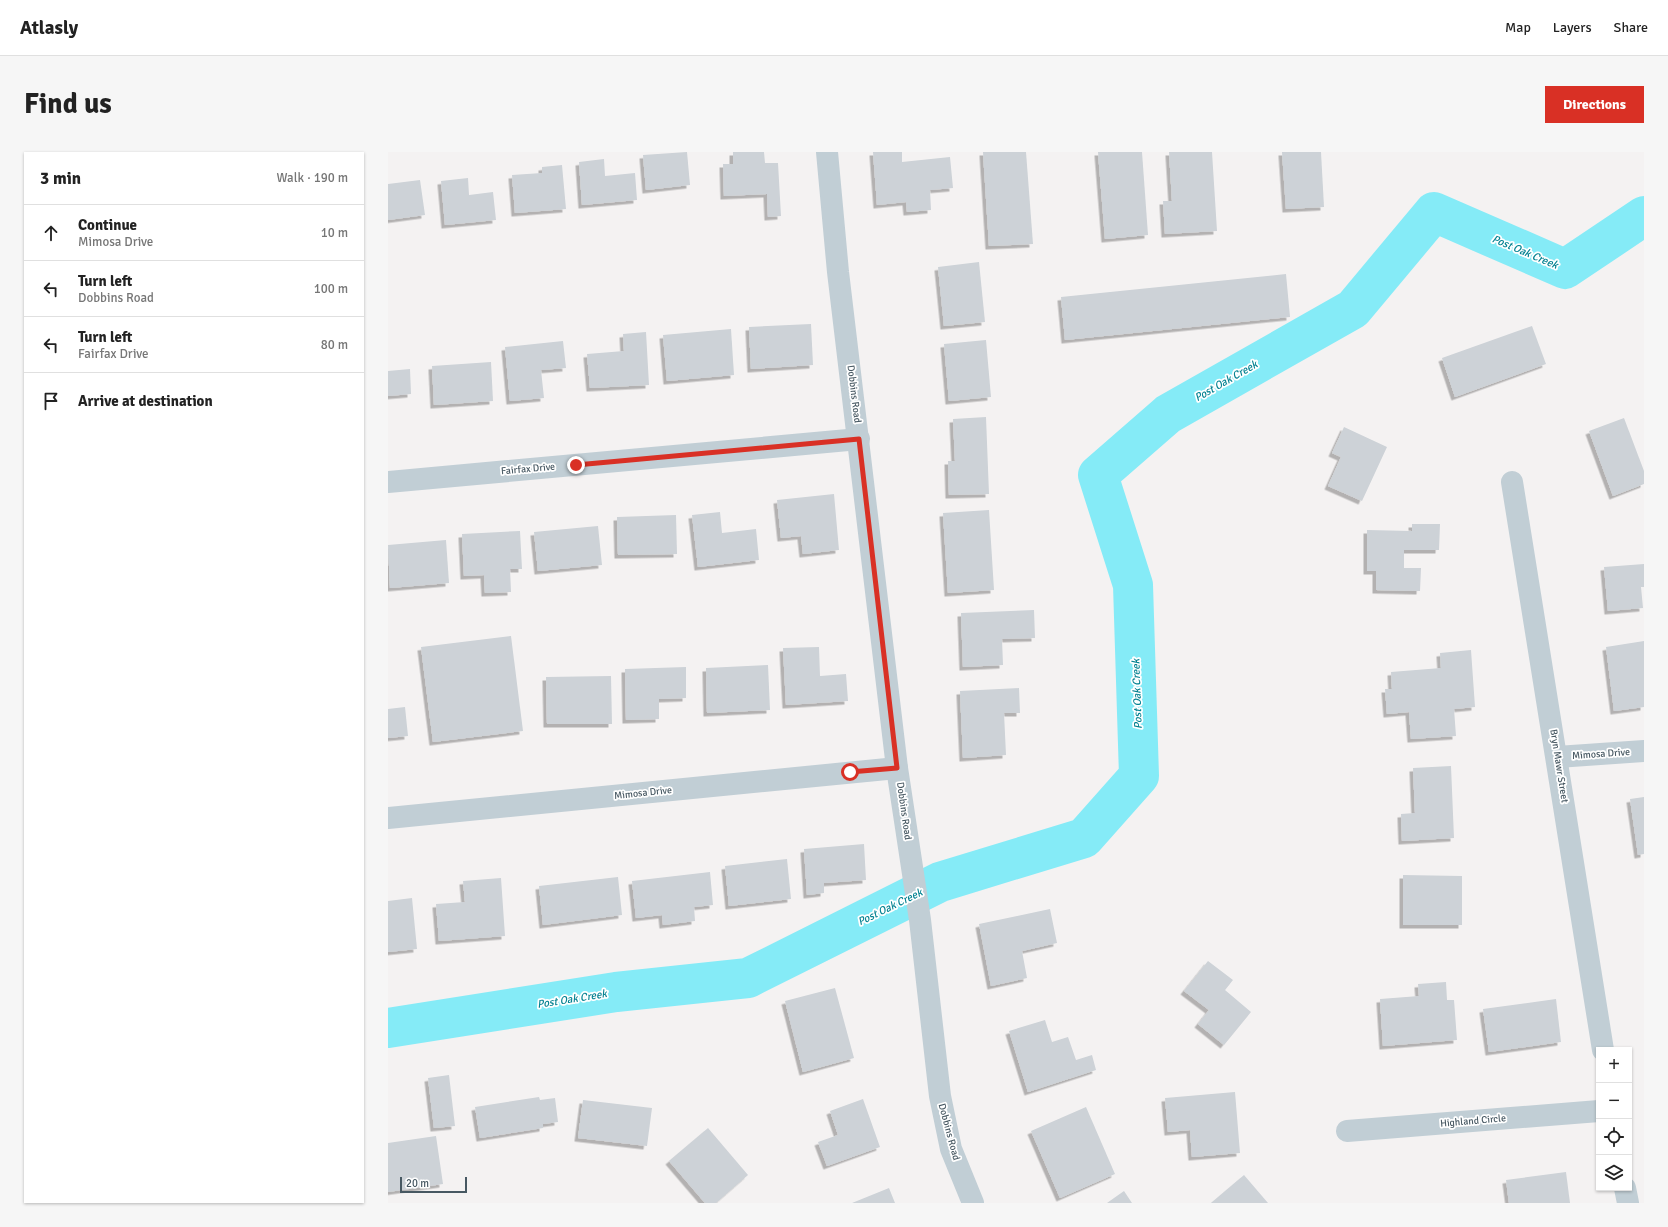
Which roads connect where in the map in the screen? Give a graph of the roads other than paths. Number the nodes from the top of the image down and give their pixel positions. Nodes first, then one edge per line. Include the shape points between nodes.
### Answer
1 (827, 152) edge
2 (859, 439) junction
3 (388, 482) edge
4 (1512, 482) dead end
5 (1644, 751) edge
6 (1557, 757) junction
7 (897, 768) junction
8 (388, 818) edge
9 (1603, 1047) edge
10 (1596, 1111) edge
11 (1347, 1131) dead end
12 (1626, 1191) edge
13 (973, 1203) edge
14 (1628, 1203) edge

1 - 2 street, Dobbins Road via 838,272
2 - 3 street, Fairfax Drive
2 - 7 street, Dobbins Road
4 - 6 street, Bryn Mawr Street
5 - 6 street, Mimosa Drive
6 - 9 street, Bryn Mawr Street
7 - 8 street, Mimosa Drive
7 - 13 street, Dobbins Road via 920,920 940,1096 951,1149
10 - 11 street, Highland Circle
12 - 14 street

